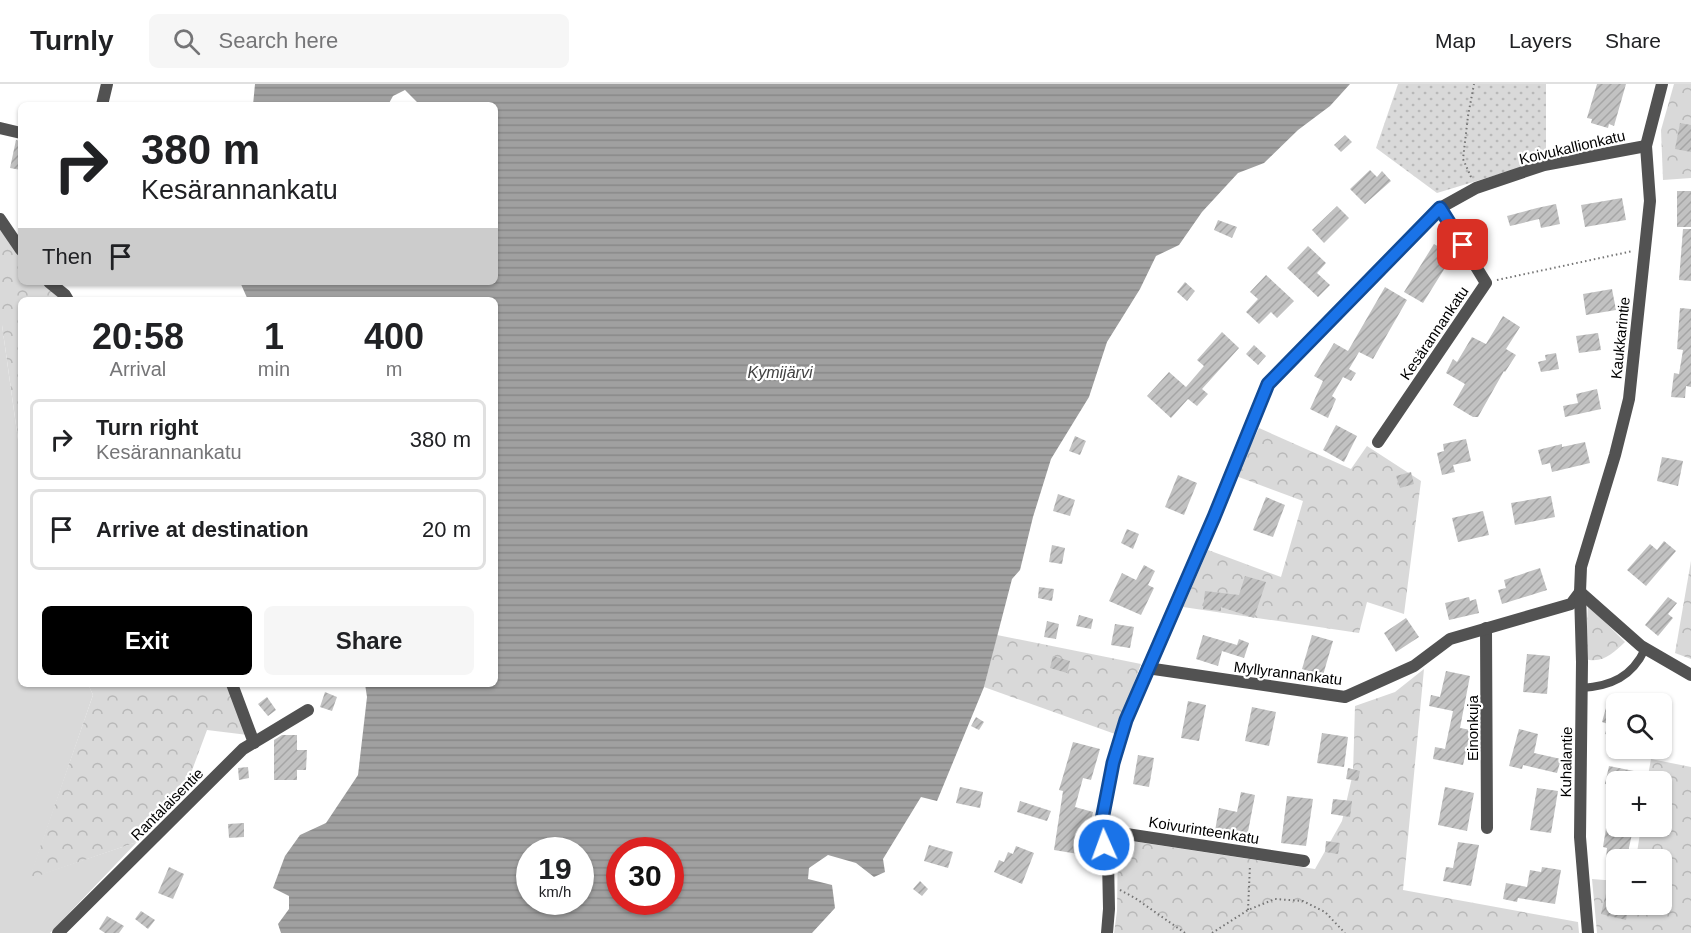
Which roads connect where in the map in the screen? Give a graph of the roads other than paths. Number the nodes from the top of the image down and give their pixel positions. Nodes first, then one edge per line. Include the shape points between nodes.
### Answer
1 (107, 84) edge
2 (1662, 84) edge
3 (103, 102) edge
4 (0, 128) edge
5 (18, 132) edge
6 (1646, 146) junction
7 (1440, 208) junction
8 (0, 219) edge
9 (18, 246) edge
10 (53, 285) edge
11 (66, 297) edge
12 (1378, 442) dead end
13 (1580, 592) junction
14 (1486, 628) junction
15 (1645, 649) junction
16 (1147, 669) junction
17 (1691, 675) edge
18 (233, 687) edge
19 (1582, 688) junction
20 (308, 710) dead end
21 (254, 743) junction
22 (1487, 828) dead end
23 (1100, 830) junction
24 (1304, 861) dead end
25 (58, 933) edge
26 (1107, 933) edge
27 (1588, 933) edge

1 - 3 street
2 - 6 street, Kaukkarintie
4 - 5 street
6 - 7 street, Koivukallionkatu via 1544,165 1476,188
6 - 13 street, Kaukkarintie via 1650,201 1629,399 1581,567
7 - 12 street, Kesärannankatu via 1486,283
7 - 16 street, Koivukallionkatu via 1268,384
8 - 9 street
10 - 11 street
13 - 14 street, Myllyrannankatu via 1572,604
13 - 15 street
13 - 19 street, Kuhalantie
14 - 16 street, Myllyrannankatu via 1450,639 1414,666 1345,697
14 - 22 street, Einonkuja
15 - 17 street
15 - 19 lane via 1617,681
16 - 23 street, Koivukallionkatu via 1119,741
18 - 21 street
19 - 27 street, Kuhalantie via 1580,837
20 - 21 street, Rantalaisentie
21 - 25 street, Rantalaisentie via 243,749
23 - 24 street, Koivurinteenkatu
23 - 26 street, Koivukallionkatu via 1108,860

